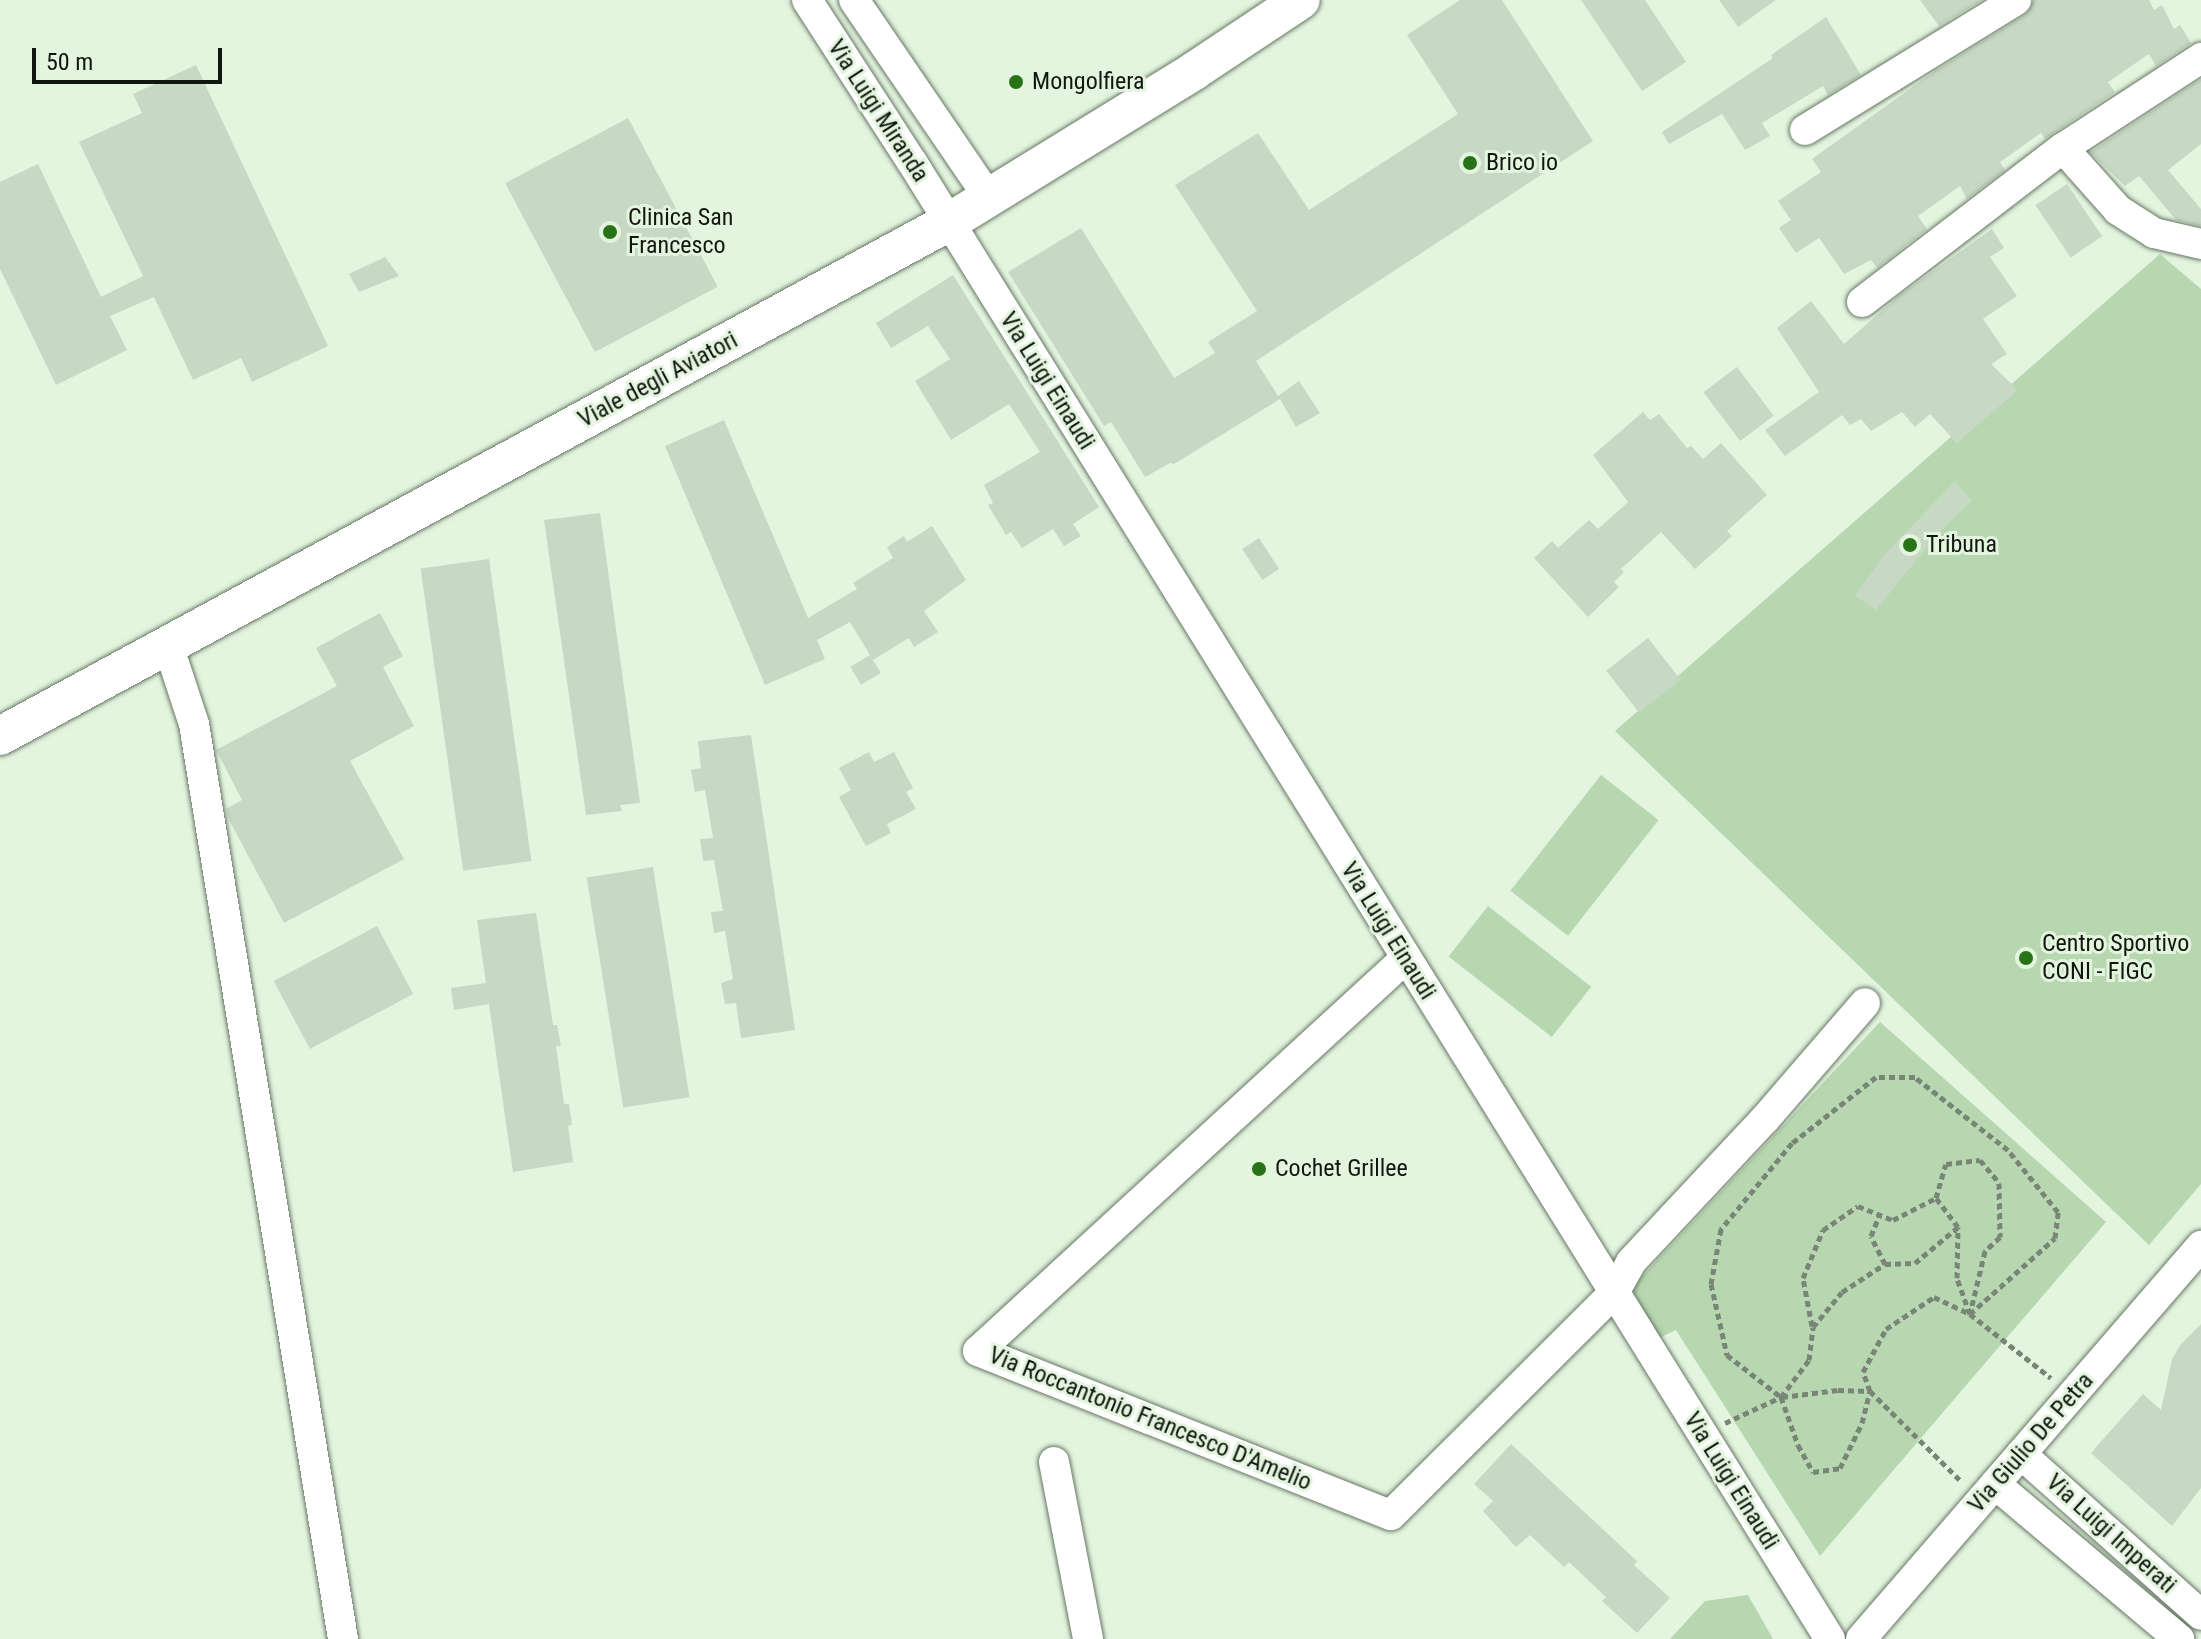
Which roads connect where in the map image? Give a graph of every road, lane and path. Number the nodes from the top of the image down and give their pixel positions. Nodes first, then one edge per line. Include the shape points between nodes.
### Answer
1 (807, 0) edge
2 (854, 0) edge
3 (1301, 0) edge
4 (2016, 0) edge
5 (2201, 58) edge
6 (1805, 130) dead end
7 (2063, 148) junction
8 (990, 199) junction
9 (949, 222) junction
10 (2201, 244) edge
11 (1862, 302) dead end
12 (168, 645) junction
13 (0, 736) edge
14 (1406, 958) junction
15 (1865, 1003) dead end
16 (1936, 1198) junction
17 (1880, 1214) junction
18 (1958, 1227) junction
19 (2201, 1246) edge
20 (1885, 1264) junction
21 (1614, 1293) junction
22 (1970, 1314) junction
23 (1813, 1327) junction
24 (1870, 1391) junction
25 (2072, 1395) junction
26 (1781, 1397) junction
27 (1703, 1435) junction
28 (2021, 1454) junction
29 (1054, 1462) dead end
30 (1988, 1492) junction
31 (2201, 1615) edge
32 (343, 1639) edge
33 (1088, 1639) edge
34 (1830, 1639) edge
35 (1861, 1639) edge
36 (2179, 1639) edge

1 - 9 street, Via Luigi Miranda
2 - 8 street, Via Luigi Miranda
3 - 8 main road, Viale degli Aviatori
4 - 6 street
5 - 7 street
7 - 10 street via 2118,210 2154,233
7 - 11 street
8 - 9 main road, Viale degli Aviatori
9 - 12 main road, Viale degli Aviatori
9 - 14 street, Via Luigi Einaudi
12 - 13 main road, Viale degli Aviatori
12 - 32 street via 194,724
14 - 21 street, Via Luigi Einaudi
14 - 21 street, Via Roccantonio Francesco D'Amelio via 978,1351 1391,1515
15 - 21 street via 1631,1262
16 - 17 path via 1893,1220
16 - 18 path
16 - 22 path via 1946,1164 1980,1160 1999,1183 2000,1237 1985,1251
17 - 20 path via 1871,1236
17 - 23 path via 1858,1206 1823,1230 1803,1278
18 - 20 path via 1915,1263
18 - 22 path via 1957,1278
19 - 25 street, Via Giulio De Petra
20 - 23 path via 1842,1292
21 - 27 street, Via Luigi Einaudi
22 - 24 path via 1934,1297 1886,1329 1863,1372
22 - 25 path
22 - 26 path via 2055,1238 2058,1212 2008,1150 1915,1077 1876,1077 1792,1143 1721,1229 1711,1284 1727,1355
23 - 26 path via 1809,1360
24 - 26 path
24 - 26 path via 1862,1423 1840,1468 1813,1472
24 - 30 path
25 - 28 street, Via Giulio De Petra
26 - 27 path
27 - 34 street, Via Luigi Einaudi
28 - 30 street, Via Giulio De Petra
28 - 31 street, Via Luigi Imperati
29 - 33 street
30 - 35 street, Via Giulio De Petra
30 - 36 street, Via Luigi Imperati

